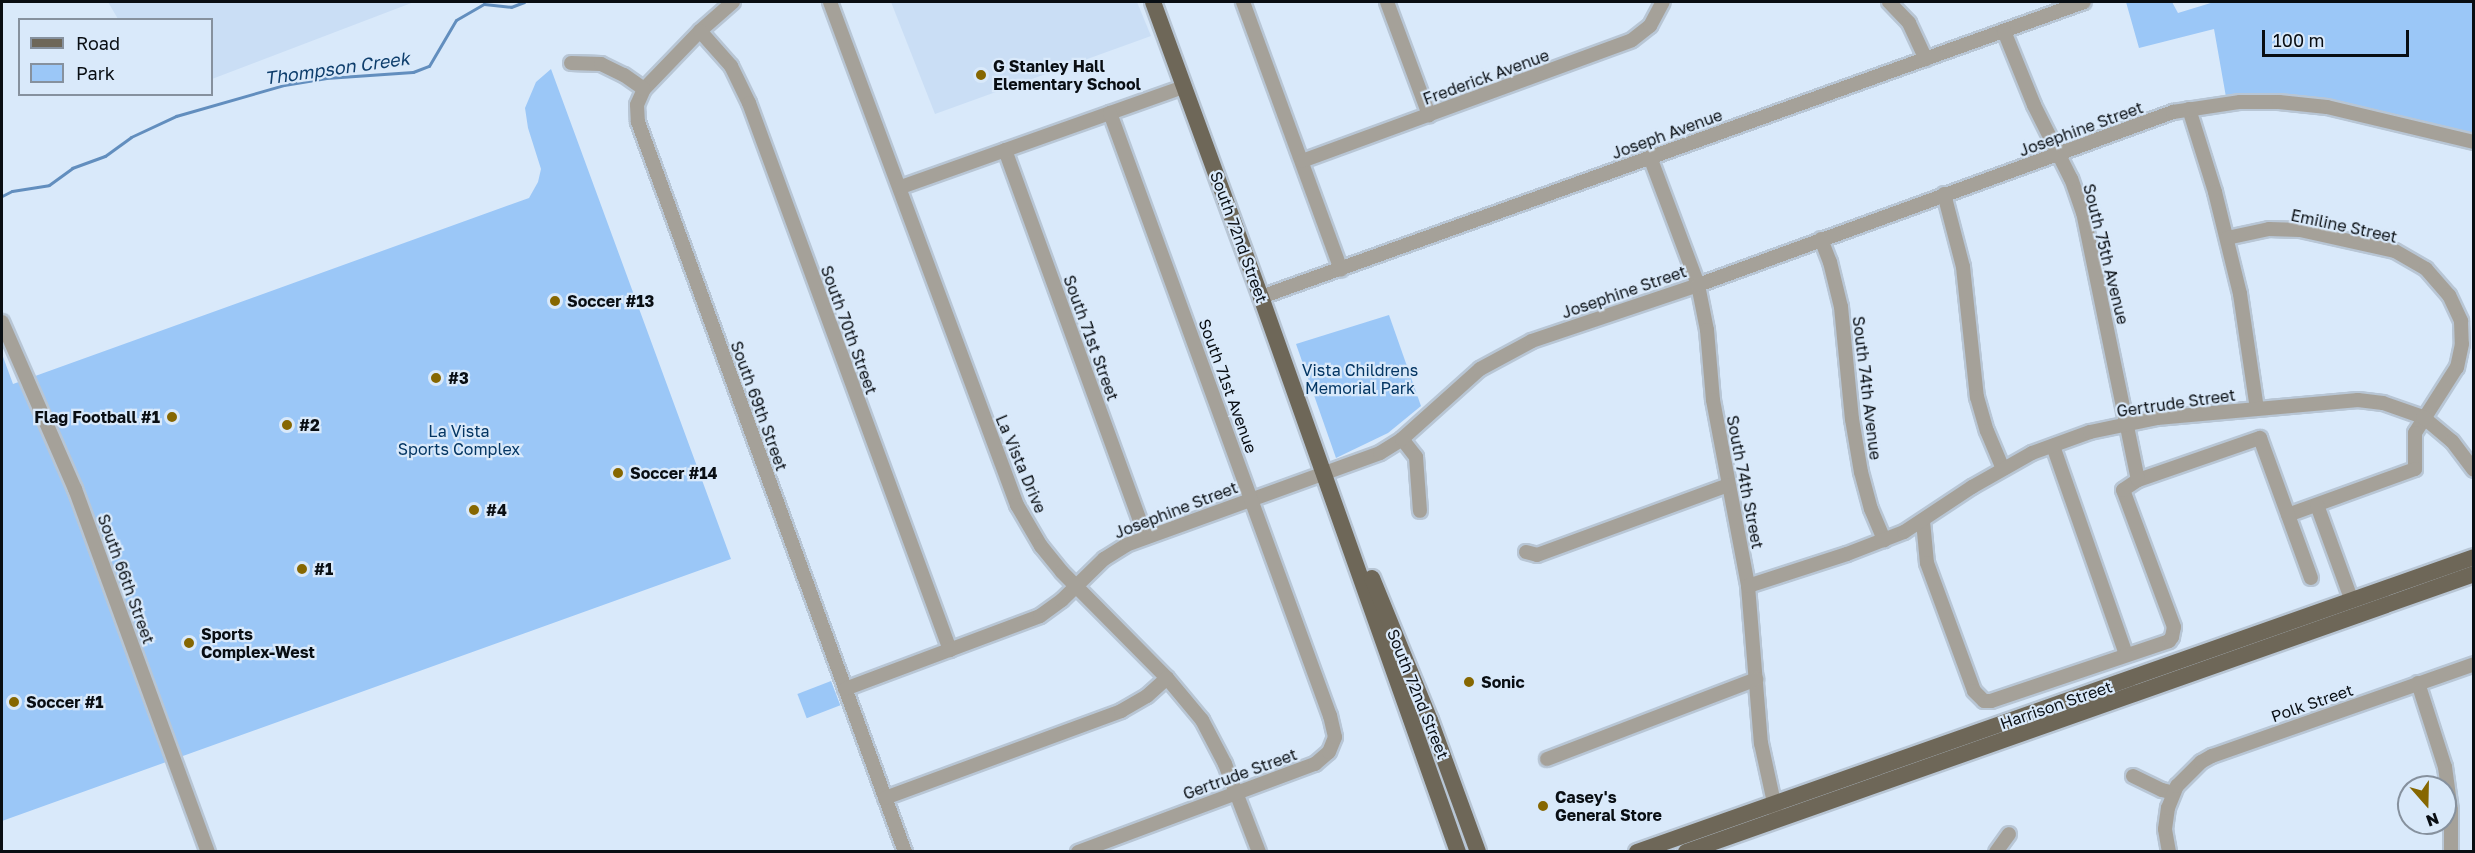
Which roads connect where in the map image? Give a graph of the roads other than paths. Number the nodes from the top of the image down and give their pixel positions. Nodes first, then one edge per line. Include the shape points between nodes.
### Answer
1 (733, 2) edge
2 (830, 2) edge
3 (1153, 2) edge
4 (1243, 2) edge
5 (1387, 2) edge
6 (1663, 2) edge
7 (1889, 2) edge
8 (2084, 2) edge
9 (700, 31) junction
10 (2004, 31) junction
11 (1926, 59) junction
12 (571, 63) dead end
13 (1184, 87) junction
14 (644, 89) junction
15 (2189, 109) junction
16 (1110, 113) junction
17 (1429, 115) junction
18 (2474, 142) edge
19 (1005, 150) junction
20 (2060, 155) junction
21 (1650, 157) junction
22 (1302, 161) junction
23 (901, 188) junction
24 (1944, 194) junction
25 (2227, 238) junction
26 (1821, 239) junction
27 (1341, 270) junction
28 (1698, 285) junction
29 (1261, 297) junction
30 (2, 322) edge
31 (2257, 409) junction
32 (2423, 417) junction
33 (2127, 424) junction
34 (1402, 439) junction
35 (2053, 446) junction
36 (2003, 469) junction
37 (2474, 470) edge
38 (1324, 473) junction
39 (2138, 480) junction
40 (1728, 485) junction
41 (1251, 499) junction
42 (2318, 505) junction
43 (1420, 511) dead end
44 (2288, 515) junction
45 (1923, 521) junction
46 (1146, 537) junction
47 (1884, 540) junction
48 (1526, 552) dead end
49 (2474, 557) edge
50 (2474, 574) edge
51 (2311, 578) dead end
52 (1748, 586) junction
53 (1075, 587) junction
54 (2352, 601) junction
55 (950, 650) junction
56 (2126, 655) junction
57 (2474, 664) edge
58 (1313, 670) joint
59 (1167, 678) junction
60 (1756, 679) junction
61 (2418, 683) junction
62 (845, 689) junction
63 (1547, 759) dead end
64 (2133, 776) dead end
65 (1237, 793) junction
66 (2174, 793) junction
67 (885, 798) junction
68 (1776, 812) junction
69 (2009, 834) dead end
70 (208, 852) edge
71 (905, 852) edge
72 (1078, 852) edge
73 (1259, 852) edge
74 (1458, 852) edge
75 (1478, 852) edge
76 (1637, 852) edge
77 (1686, 852) edge
78 (1996, 852) edge
79 (2169, 852) edge
80 (2451, 852) edge

1 - 9 street
2 - 23 street, La Vista Drive
3 - 13 main road, South 72nd Street
4 - 22 street
5 - 17 street
6 - 17 street, Frederick Avenue via 1650,26 1632,40
7 - 11 street via 1909,23
8 - 10 street, Joseph Avenue
9 - 14 street
9 - 55 street, South 70th Street via 731,66 749,103
10 - 11 street, Joseph Avenue
10 - 20 street, South 75th Avenue via 2034,105
11 - 21 street, Joseph Avenue
12 - 14 street via 601,64
13 - 16 street
13 - 29 main road, South 72nd Street
14 - 62 street, South 69th Street via 637,110 641,134
15 - 18 street, Josephine Street via 2240,102 2326,107
15 - 20 street, Josephine Street
15 - 25 street
16 - 19 street
16 - 41 street, South 71st Avenue
17 - 22 street, Frederick Avenue
19 - 23 street
19 - 46 street, South 71st Street
20 - 24 street, Josephine Street
20 - 33 street, South 75th Avenue via 2083,213
21 - 27 street, Joseph Avenue
21 - 28 street, South 74th Street
22 - 27 street
23 - 53 street, La Vista Drive via 1011,491 1041,546
24 - 26 street, Josephine Street
24 - 36 street via 1964,267 1977,397 1986,431
25 - 31 street via 2240,294
25 - 32 street, Emiline Street via 2269,229 2300,230 2395,251 2426,269 2449,295 2461,321 2462,344 2457,367
26 - 28 street, Josephine Street
26 - 47 street, South 74th Avenue via 1840,307 1861,472
27 - 29 street, Joseph Avenue
28 - 34 street, Josephine Street via 1508,352 1463,383
28 - 40 street, South 74th Street
29 - 38 main road, South 72nd Street
30 - 70 street, South 66th Street via 75,489
31 - 32 street, Gertrude Street via 2358,400 2383,403
31 - 33 street, Gertrude Street
32 - 37 street, Gertrude Street via 2452,441
32 - 42 street via 2415,433 2415,469
33 - 35 street, Gertrude Street
33 - 39 street, South 75th Avenue
34 - 38 street, Josephine Street via 1380,453
34 - 43 street via 1416,457
35 - 36 street, Gertrude Street
35 - 56 street
36 - 45 street, Gertrude Street
38 - 41 street, Josephine Street
38 - 74 main road, South 72nd Street
38 - 75 main road, South 72nd Street via 1339,498 1430,720
39 - 44 street via 2260,438
39 - 56 street via 2123,490 2174,627 2169,641
40 - 48 street via 1537,555
40 - 52 street, South 74th Street
41 - 46 street, Josephine Street
41 - 58 street, South 71st Avenue
42 - 44 street
42 - 54 street
44 - 51 street
45 - 47 street, Gertrude Street
45 - 56 street via 1927,563 1974,691 1984,701
46 - 53 street, Josephine Street via 1111,554
47 - 52 street, Gertrude Street
49 - 54 main road, Harrison Street
50 - 68 main road, Harrison Street
52 - 60 street, South 74th Street
53 - 55 street, Josephine Street via 1032,620
53 - 59 street, La Vista Drive
54 - 68 main road, Harrison Street
55 - 62 street, Josephine Street
57 - 61 street, Polk Street
58 - 65 street, Gertrude Street via 1335,732 1329,752 1316,764
59 - 65 street, La Vista Drive via 1207,728
59 - 67 street via 1147,696 1120,711
60 - 63 street
60 - 68 street, South 74th Street via 1761,743
61 - 66 street, Polk Street via 2212,756 2191,770
61 - 80 street via 2445,767
62 - 67 street, South 69th Street
64 - 66 street
65 - 72 street, Gertrude Street
65 - 73 street, La Vista Drive
66 - 79 street via 2166,817
67 - 71 street, South 69th Street
68 - 76 main road, Harrison Street
68 - 77 main road, Harrison Street
69 - 78 street

